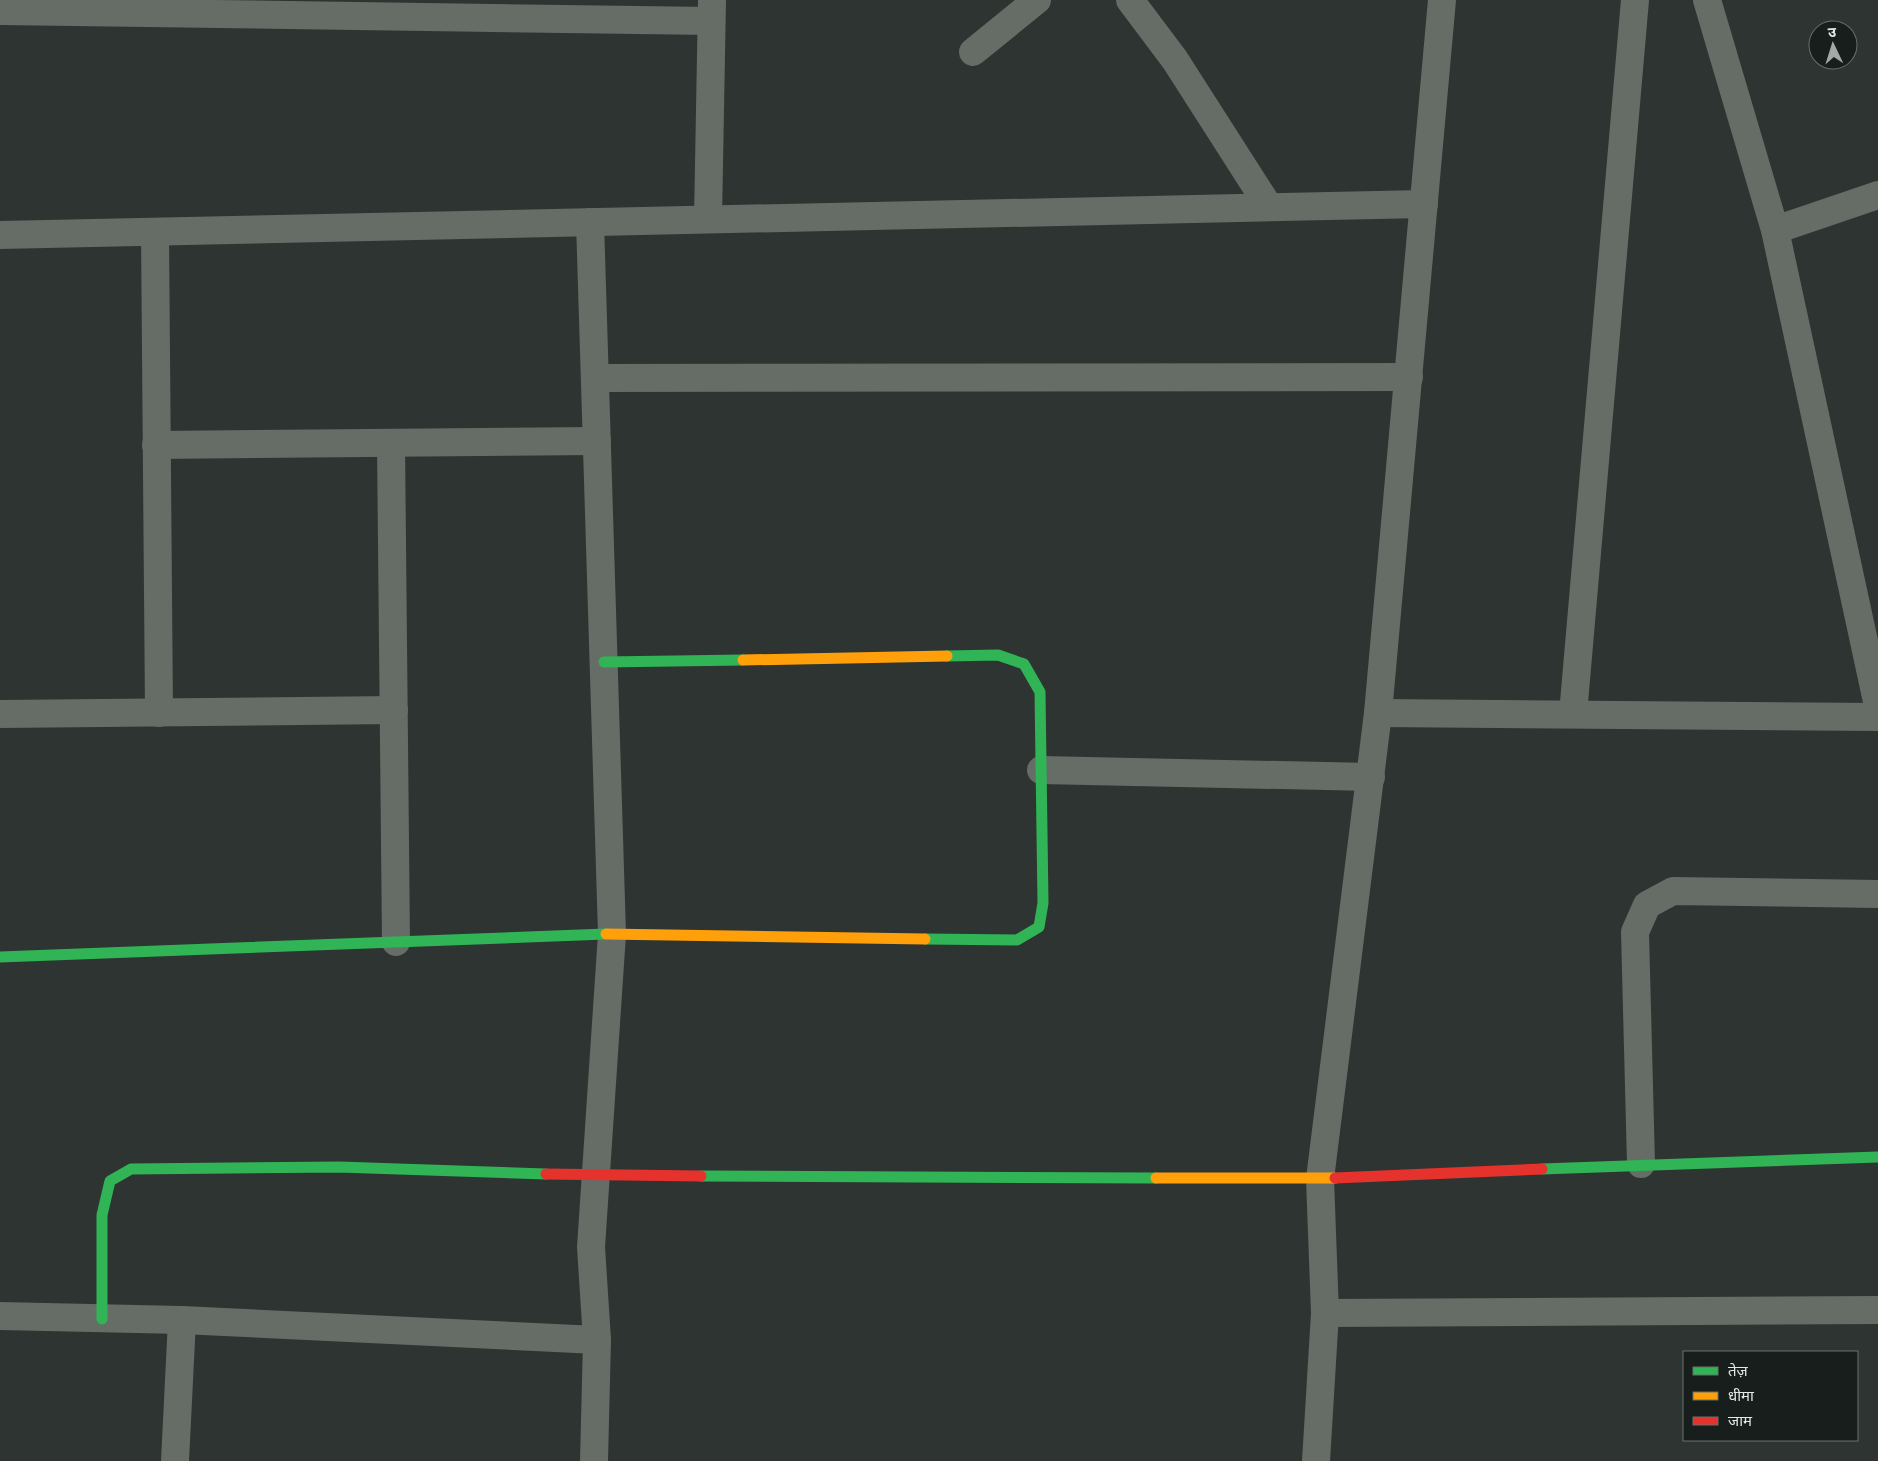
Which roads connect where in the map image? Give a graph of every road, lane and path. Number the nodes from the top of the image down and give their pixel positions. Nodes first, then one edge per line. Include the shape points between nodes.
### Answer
1 (1036, 0) edge
2 (1130, 0) edge
3 (1442, 0) edge
4 (1635, 0) edge
5 (1707, 0) edge
6 (182, 7) edge
7 (460, 9) edge
8 (0, 11) edge
9 (711, 11) edge
10 (973, 52) dead end
11 (1878, 195) edge
12 (1424, 204) junction
13 (1268, 207) junction
14 (708, 219) junction
15 (590, 222) junction
16 (1775, 230) junction
17 (155, 232) junction
18 (0, 235) edge
19 (595, 378) junction
20 (1409, 378) junction
21 (597, 441) junction
22 (391, 443) junction
23 (156, 445) junction
24 (604, 662) junction
25 (1878, 706) edge
26 (394, 710) junction
27 (158, 713) junction
28 (1378, 713) junction
29 (0, 714) edge
30 (1573, 714) junction
31 (1878, 717) edge
32 (1041, 770) junction
33 (1370, 777) junction
34 (1878, 894) edge
35 (612, 934) junction
36 (396, 942) junction
37 (0, 957) edge
38 (1878, 1157) edge
39 (1641, 1164) junction
40 (596, 1176) junction
41 (1320, 1179) junction
42 (1878, 1310) edge
43 (1325, 1313) junction
44 (0, 1316) edge
45 (102, 1319) junction
46 (182, 1320) junction
47 (597, 1340) junction
48 (176, 1461) edge
49 (594, 1461) edge
50 (1316, 1461) edge

1 - 10 street
2 - 13 street via 1175,60
3 - 12 street
4 - 30 street
5 - 16 street
6 - 7 street
6 - 8 street
7 - 9 street
9 - 14 street
11 - 16 street
12 - 13 street
12 - 20 street
13 - 14 street
14 - 15 street
15 - 17 street
15 - 19 street
16 - 25 street
17 - 18 street
17 - 23 street
19 - 20 street
19 - 21 street
20 - 28 street
21 - 22 street
21 - 24 street
22 - 23 street
22 - 26 street
23 - 27 street
24 - 32 street via 998,655 1024,664 1040,692
24 - 35 street
26 - 27 street
26 - 36 street
27 - 29 street
28 - 30 street
28 - 33 street
30 - 31 street
32 - 33 street
32 - 35 street via 1043,903 1039,927 1017,940
33 - 41 street
34 - 39 street via 1673,891 1647,905 1635,932
35 - 36 street
35 - 40 street
36 - 37 street
38 - 39 street
39 - 41 street
40 - 41 street
40 - 45 street via 339,1166 130,1169 110,1181 102,1214
40 - 47 street via 591,1247
41 - 43 street
42 - 43 street
43 - 50 street
44 - 45 street
45 - 46 street
46 - 47 street
46 - 48 street
47 - 49 street

